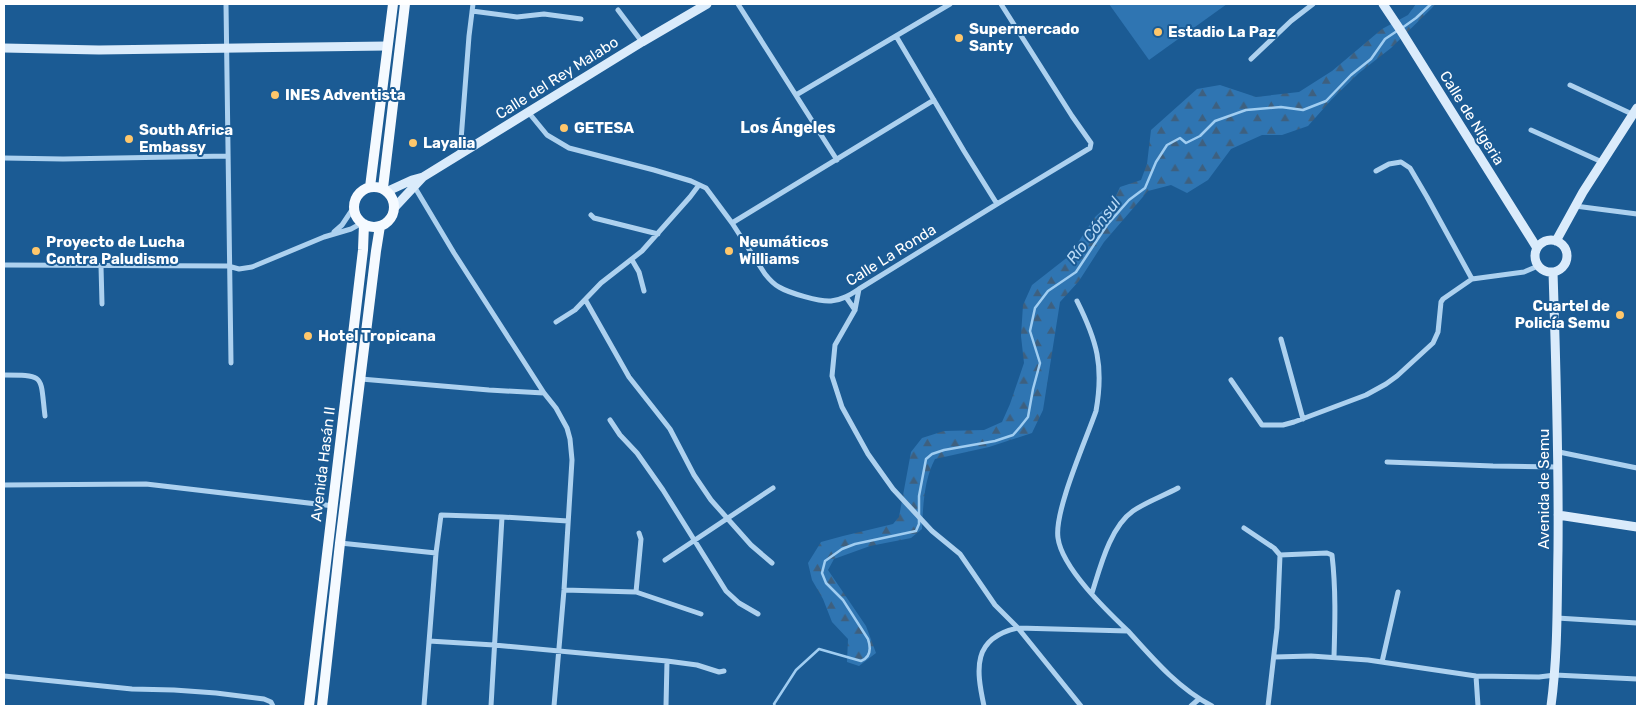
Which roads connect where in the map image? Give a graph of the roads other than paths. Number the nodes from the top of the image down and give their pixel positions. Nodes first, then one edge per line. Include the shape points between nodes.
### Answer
1 (226, 4) edge
2 (393, 4) edge
3 (405, 4) edge
4 (473, 4) edge
5 (706, 4) edge
6 (738, 4) edge
7 (950, 4) edge
8 (1001, 4) edge
9 (1313, 4) edge
10 (1385, 7) edge
11 (472, 10) junction
12 (618, 10) dead end
13 (581, 19) dead end
14 (896, 36) junction
15 (642, 42) junction
16 (387, 46) junction
17 (4, 48) edge
18 (227, 48) junction
19 (1251, 59) dead end
20 (1570, 85) dead end
21 (796, 95) junction
22 (934, 100) junction
23 (1635, 111) edge
24 (529, 112) junction
25 (1531, 130) dead end
26 (460, 154) junction
27 (227, 156) junction
28 (4, 158) edge
29 (836, 160) junction
30 (1602, 162) junction
31 (1376, 171) dead end
32 (423, 177) junction
33 (699, 184) junction
34 (414, 186) junction
35 (370, 187) junction
36 (385, 190) junction
37 (997, 204) junction
38 (1574, 206) junction
39 (354, 207) junction
40 (395, 207) junction
41 (1637, 214) edge
42 (591, 216) dead end
43 (732, 223) junction
44 (363, 224) junction
45 (380, 226) junction
46 (334, 233) junction
47 (658, 234) junction
48 (1556, 241) junction
49 (1537, 248) junction
50 (632, 260) junction
51 (4, 266) edge
52 (101, 266) junction
53 (228, 266) junction
54 (1538, 266) junction
55 (1553, 272) junction
56 (1472, 280) junction
57 (859, 289) junction
58 (644, 291) dead end
59 (846, 298) junction
60 (586, 300) junction
61 (1077, 302) dead end
62 (102, 304) dead end
63 (855, 310) junction
64 (556, 322) dead end
65 (1281, 339) dead end
66 (231, 363) dead end
67 (4, 375) edge
68 (361, 379) junction
69 (1230, 380) dead end
70 (544, 393) junction
71 (45, 416) dead end
72 (1303, 419) junction
73 (610, 420) dead end
74 (1559, 452) junction
75 (1387, 462) dead end
76 (1558, 467) junction
77 (1637, 468) edge
78 (4, 485) edge
79 (773, 488) dead end
80 (1178, 488) dead end
81 (333, 506) junction
82 (344, 508) junction
83 (1558, 515) junction
84 (502, 517) junction
85 (726, 519) junction
86 (568, 521) junction
87 (1637, 527) edge
88 (1244, 528) dead end
89 (639, 533) dead end
90 (694, 540) junction
91 (340, 543) junction
92 (436, 553) junction
93 (1280, 555) junction
94 (665, 560) dead end
95 (772, 564) dead end
96 (564, 590) junction
97 (636, 592) junction
98 (1398, 592) dead end
99 (1092, 593) junction
100 (700, 614) dead end
101 (758, 614) dead end
102 (1557, 618) junction
103 (1637, 623) edge
104 (1018, 628) junction
105 (1128, 631) junction
106 (428, 641) junction
107 (494, 644) junction
108 (559, 651) junction
109 (1275, 657) junction
110 (1334, 658) junction
111 (668, 661) junction
112 (1382, 662) junction
113 (724, 671) dead end
114 (1555, 675) junction
115 (4, 676) edge
116 (1476, 676) junction
117 (1637, 679) edge
118 (1199, 699) junction
119 (273, 706) edge
120 (309, 706) edge
121 (322, 706) edge
122 (424, 706) edge
123 (491, 706) edge
124 (554, 706) edge
125 (666, 706) edge
126 (984, 706) edge
127 (1081, 706) edge
128 (1191, 706) edge
129 (1212, 706) edge
130 (1268, 706) edge
131 (1478, 706) edge
132 (1551, 706) edge

1 - 18 street
2 - 16 main road
3 - 36 main road
4 - 11 street
5 - 15 main road, Calle del Rey Malabo
6 - 21 street
7 - 14 street
8 - 37 street, Calle La Ronda via 1091,143 1090,148
9 - 19 street
10 - 49 main road, Calle de Nigeria
11 - 13 street via 517,17 544,14
11 - 26 street
12 - 15 street
14 - 21 street
14 - 22 street
15 - 24 main road, Calle del Rey Malabo
16 - 18 main road
16 - 35 main road
17 - 18 main road
18 - 27 street
20 - 23 street
21 - 29 street
22 - 29 street
22 - 37 street
23 - 30 main road
24 - 26 main road, Calle del Rey Malabo
24 - 33 street via 547,135 569,148
25 - 30 street
26 - 32 main road, Calle del Rey Malabo
27 - 28 street
27 - 53 street
29 - 43 street
30 - 38 main road
31 - 56 street via 1401,162 1410,168
32 - 34 main road, Calle del Rey Malabo
32 - 36 main road, Calle del Rey Malabo
33 - 43 street, Calle La Ronda via 710,192
33 - 47 street
34 - 40 main road, Calle del Rey Malabo
34 - 70 street
35 - 36 main road
35 - 39 main road via 360,192
36 - 40 main road via 392,196
37 - 57 street, Calle La Ronda
38 - 41 street
38 - 48 main road
39 - 44 main road
39 - 46 street
40 - 45 main road via 391,219
42 - 47 street
43 - 59 street, Calle La Ronda via 765,274 778,287 824,301
44 - 45 main road
44 - 46 street
44 - 81 main road, Avenida Hasán II via 363,250
45 - 68 main road, Avenida Hasán II
46 - 53 street via 252,267 239,269
47 - 50 street
48 - 49 main road via 1546,241
48 - 55 main road via 1564,248 1566,258 1562,267
49 - 54 main road
50 - 58 street
50 - 60 street via 601,283
51 - 52 street
52 - 53 street
52 - 62 street
53 - 66 street
54 - 55 main road
54 - 56 street via 1524,272
55 - 74 main road, Avenida de Semu
56 - 72 street via 1443,299 1433,343 1397,376 1366,395
57 - 59 street, Calle La Ronda
57 - 63 street
59 - 63 street
60 - 64 street
60 - 85 street via 629,377 670,429 694,475
61 - 99 street via 1097,350 1098,399 1064,501 1058,537 1066,559
63 - 104 street via 835,345 832,376 842,407 868,454 893,489 932,531 960,554 995,605
65 - 72 street
67 - 71 street via 38,377
68 - 70 street
68 - 82 main road, Avenida Hasán II
69 - 72 street via 1262,425 1282,425
70 - 86 street via 556,408 570,439 572,460
73 - 90 street via 663,490
74 - 76 main road, Avenida de Semu
74 - 77 street
75 - 76 street
76 - 83 main road, Avenida de Semu
78 - 81 street via 146,484
79 - 85 street
80 - 99 street via 1132,512 1121,522
81 - 82 street
81 - 120 main road, Avenida Hasán II
82 - 91 main road, Avenida Hasán II
83 - 87 main road
83 - 102 main road, Avenida de Semu
84 - 86 street
84 - 92 street via 442,515
84 - 107 street
85 - 90 street
85 - 95 street via 750,546
86 - 96 street
88 - 93 street
89 - 97 street
90 - 94 street
90 - 101 street via 726,590 739,603
91 - 92 street
91 - 121 main road, Avenida Hasán II
92 - 106 street
93 - 109 street
93 - 110 street via 1332,555 1336,594
96 - 97 street
96 - 108 street
97 - 100 street
98 - 112 street
99 - 105 street
102 - 103 street
102 - 114 main road, Avenida de Semu
104 - 105 street
104 - 126 street via 988,642 982,652 978,672
104 - 127 street
105 - 118 street via 1159,666
106 - 107 street
106 - 122 street
107 - 108 street
107 - 123 street
108 - 111 street
108 - 124 street
109 - 110 street
109 - 130 street
110 - 112 street
111 - 113 street
111 - 125 street
112 - 116 street
114 - 116 street
114 - 117 street
114 - 132 main road, Avenida de Semu
115 - 119 street via 132,689 216,693 264,699
116 - 131 street
118 - 128 street
118 - 129 street

